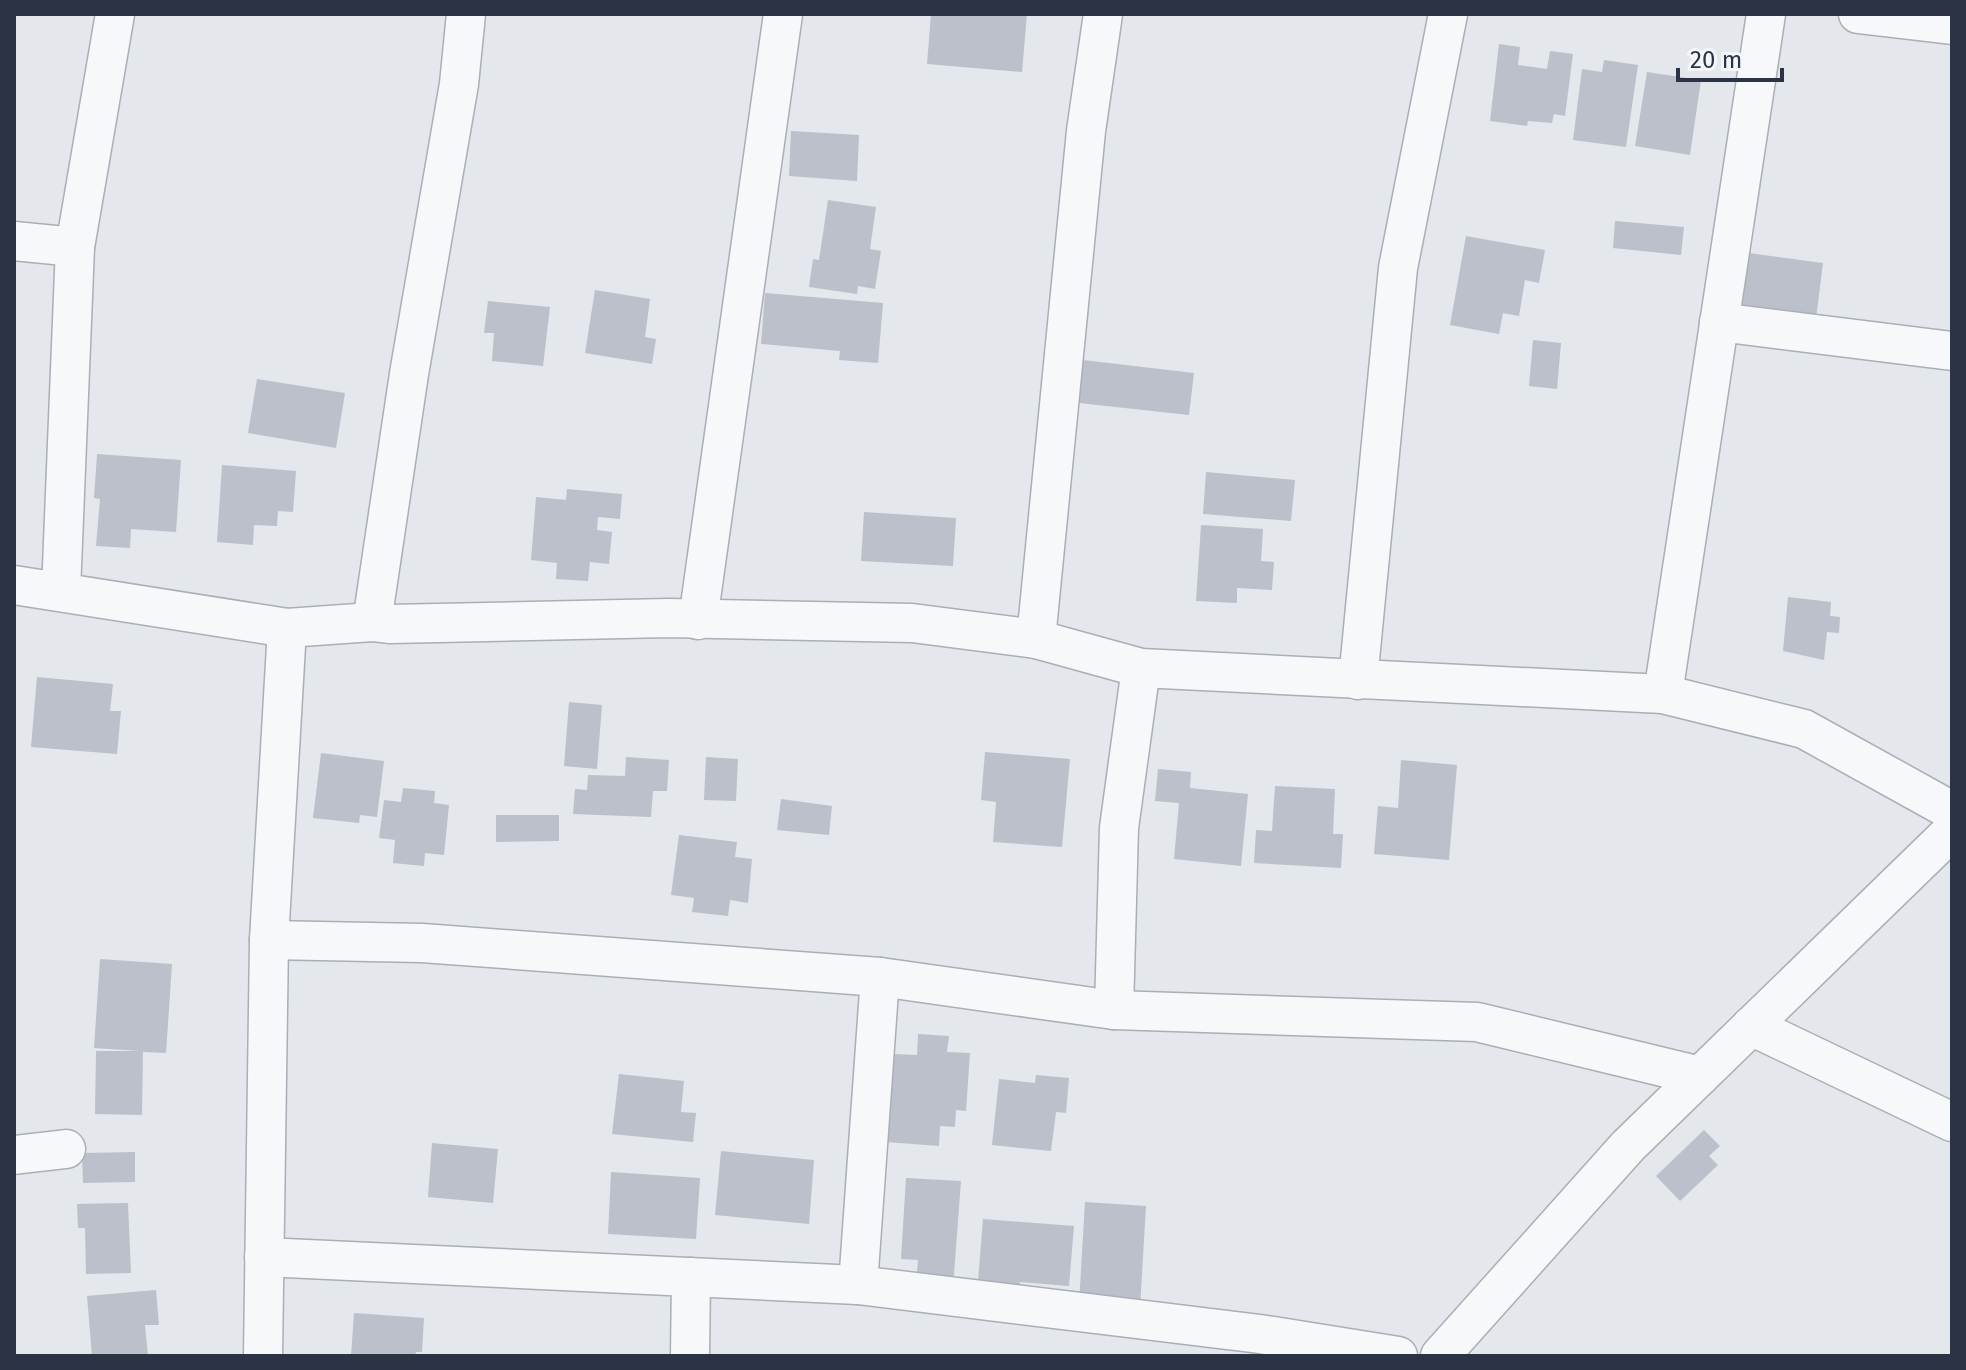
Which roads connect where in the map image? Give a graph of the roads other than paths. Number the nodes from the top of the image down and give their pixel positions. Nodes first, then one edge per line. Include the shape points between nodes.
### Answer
1 (115, 14) edge
2 (466, 14) edge
3 (783, 14) edge
4 (1103, 14) edge
5 (1448, 14) edge
6 (1766, 14) edge
7 (1858, 14) edge
8 (1952, 25) edge
9 (14, 241) edge
10 (75, 247) junction
11 (1719, 322) junction
12 (1952, 351) edge
13 (14, 585) edge
14 (61, 591) junction
15 (698, 620) junction
16 (372, 622) junction
17 (287, 628) junction
18 (1036, 639) junction
19 (1141, 668) junction
20 (1358, 680) junction
21 (1663, 694) junction
22 (1952, 811) edge
23 (1952, 831) edge
24 (269, 940) junction
25 (880, 977) junction
26 (1114, 1010) junction
27 (1751, 1026) junction
28 (1700, 1076) junction
29 (1952, 1122) edge
30 (66, 1149) dead end
31 (14, 1155) edge
32 (264, 1257) junction
33 (691, 1277) junction
34 (858, 1285) junction
35 (263, 1356) edge
36 (690, 1356) edge
37 (1398, 1356) edge
38 (1440, 1356) edge

1 - 10 street
2 - 16 street
3 - 15 street
4 - 18 street via 1086,131
5 - 20 street via 1398,268
6 - 11 street
7 - 8 street
9 - 10 street
10 - 14 street
11 - 12 street
11 - 21 street
13 - 14 street
14 - 17 street
15 - 16 street
15 - 18 street via 912,623
16 - 17 street
17 - 24 street
18 - 19 street
19 - 20 street
19 - 26 street via 1119,828
20 - 21 street
21 - 22 street via 1804,729
23 - 27 street
24 - 25 street via 422,943
24 - 32 street
25 - 26 street
25 - 34 street
26 - 28 street via 1477,1022
27 - 28 street
27 - 29 street
28 - 38 street via 1628,1146
30 - 31 street
32 - 33 street
32 - 35 street
33 - 34 street
33 - 36 street
34 - 37 street

